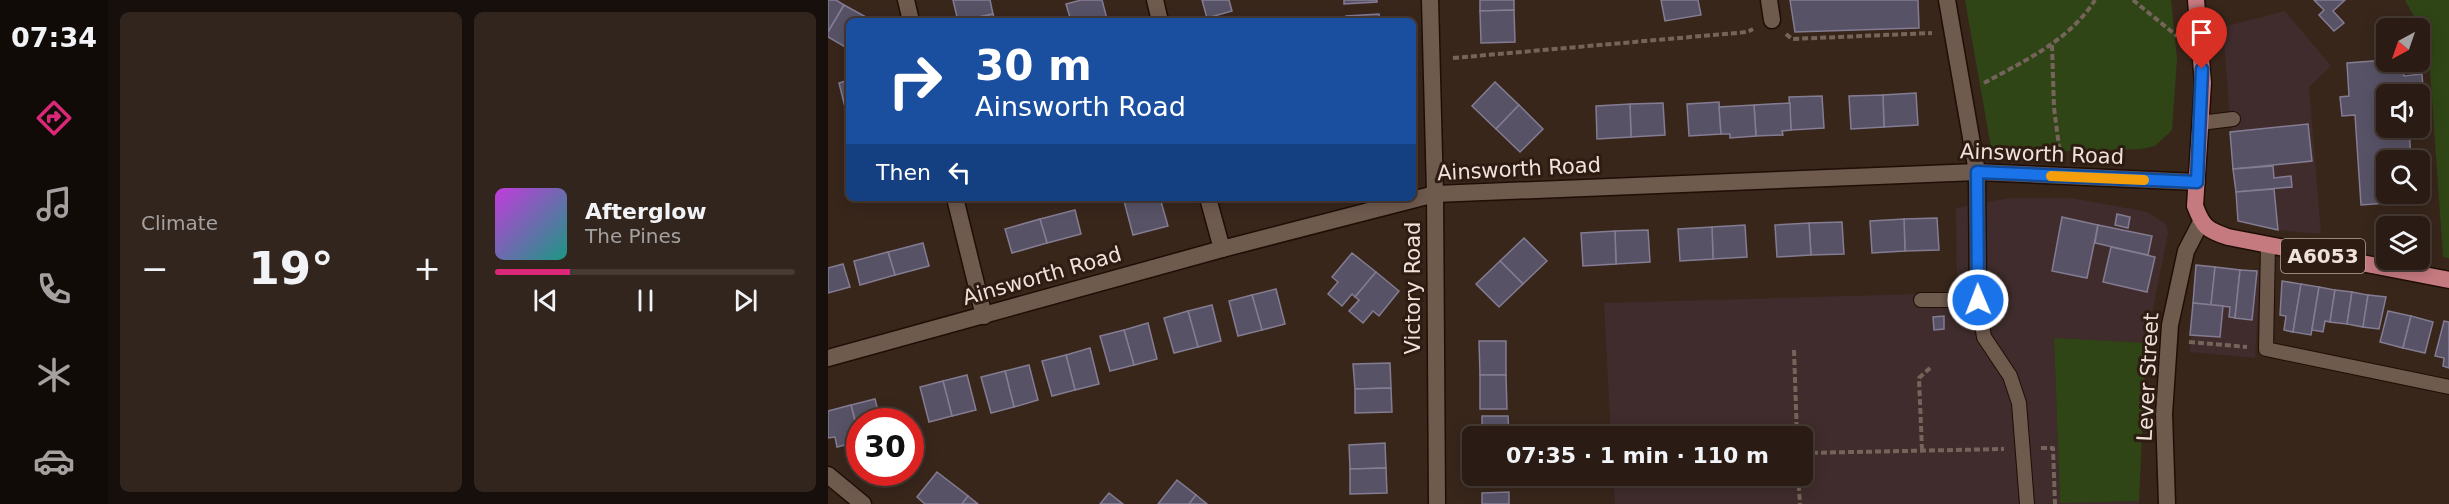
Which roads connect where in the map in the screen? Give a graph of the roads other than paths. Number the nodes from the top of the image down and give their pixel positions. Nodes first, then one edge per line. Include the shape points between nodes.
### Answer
1 (906, 0) edge
2 (1155, 0) edge
3 (1430, 0) edge
4 (1769, 0) edge
5 (1947, 0) edge
6 (2196, 0) edge
7 (910, 18) edge
8 (1159, 18) edge
9 (1772, 20) road end
10 (2233, 119) dead end
11 (2200, 123) junction
12 (1977, 172) junction
13 (2197, 182) junction
14 (1435, 194) junction
15 (1416, 199) edge
16 (956, 201) edge
17 (1209, 201) edge
18 (1408, 201) edge
19 (2201, 222) junction
20 (2268, 246) junction
21 (1222, 249) junction
22 (2449, 280) edge
23 (1921, 300) dead end
24 (1978, 300) junction
25 (984, 316) junction
26 (828, 358) edge
27 (2449, 387) edge
28 (828, 475) edge
29 (863, 504) edge
30 (1437, 504) edge
31 (2027, 504) edge
32 (2168, 504) edge

1 - 7 street
2 - 8 street
3 - 14 street, Victory Road
4 - 9 street
5 - 12 street
6 - 11 main road via 2203,83
10 - 11 lane
11 - 13 main road
12 - 13 street, Ainsworth Road
12 - 14 street, Ainsworth Road
12 - 24 street
13 - 19 main road via 2195,206
14 - 15 street, Ainsworth Road
14 - 30 street, Victory Road
16 - 25 street
17 - 21 street
18 - 21 street, Ainsworth Road
19 - 20 main road, A6053 via 2211,231
19 - 32 street, Lever Street via 2186,251 2170,325 2164,414
20 - 22 main road, A6053
20 - 27 lane via 2266,349
21 - 25 street, Ainsworth Road
23 - 24 lane
24 - 31 lane via 1984,337 2010,376 2019,403
25 - 26 street, Ainsworth Road
28 - 29 street

